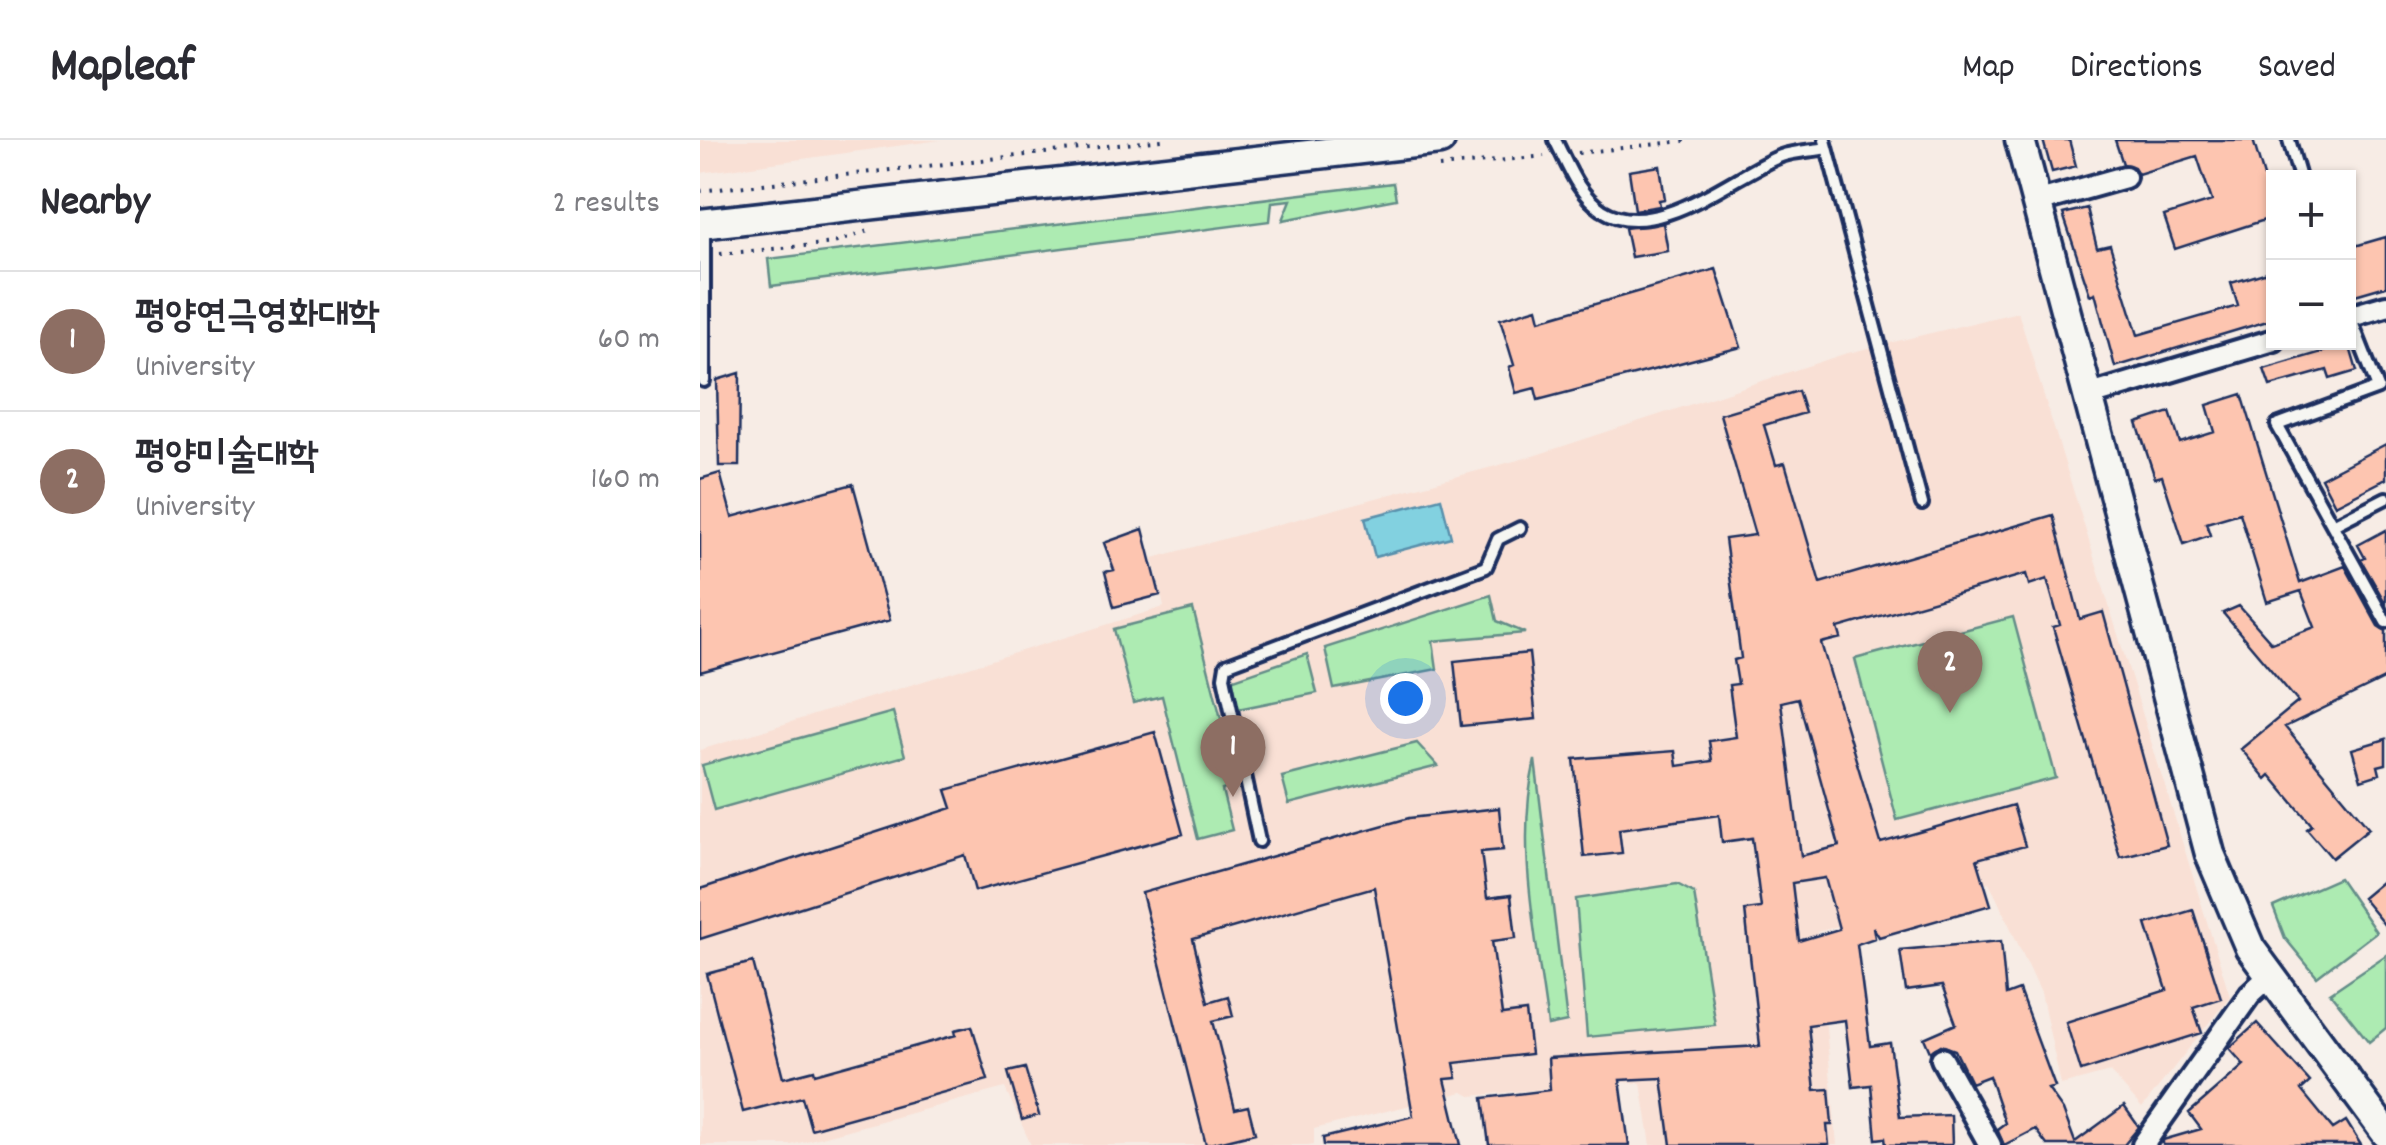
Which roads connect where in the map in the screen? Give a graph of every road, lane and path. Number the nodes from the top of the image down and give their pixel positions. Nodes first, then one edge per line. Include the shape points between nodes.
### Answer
1 (1162, 140) edge
2 (1440, 140) edge
3 (1555, 140) edge
4 (1692, 140) edge
5 (2020, 140) edge
6 (2288, 140) edge
7 (1826, 144) edge
8 (1563, 154) junction
9 (1432, 168) dead end
10 (2297, 170) edge
11 (2125, 177) dead end
12 (700, 191) edge
13 (2036, 202) junction
14 (702, 224) edge
15 (874, 229) dead end
16 (706, 256) junction
17 (2386, 306) edge
18 (2356, 315) edge
19 (2356, 334) edge
20 (2266, 342) edge
21 (704, 381) dead end
22 (2087, 396) junction
23 (2386, 498) edge
24 (1922, 504) dead end
25 (2333, 525) junction
26 (1520, 528) dead end
27 (2386, 622) edge
28 (1259, 841) dead end
29 (2271, 975) junction
30 (1942, 1059) dead end
31 (2386, 1133) edge
32 (1990, 1145) edge
33 (2143, 1145) edge

1 - 12 path
2 - 14 street
3 - 8 lane
4 - 8 path
5 - 13 street
6 - 10 lane
7 - 8 lane via 1782,156 1687,209 1626,218 1603,210 1576,184
7 - 24 lane
8 - 9 path
11 - 13 street
13 - 22 street
14 - 16 lane
15 - 16 path via 834,242
16 - 21 lane
17 - 18 street
19 - 25 lane via 2378,388 2277,425
20 - 22 street
22 - 29 street via 2210,854 2250,948
23 - 25 lane
25 - 27 lane
26 - 28 lane via 1498,539 1486,567 1226,665
29 - 31 street
29 - 33 street via 2250,994
30 - 32 street

